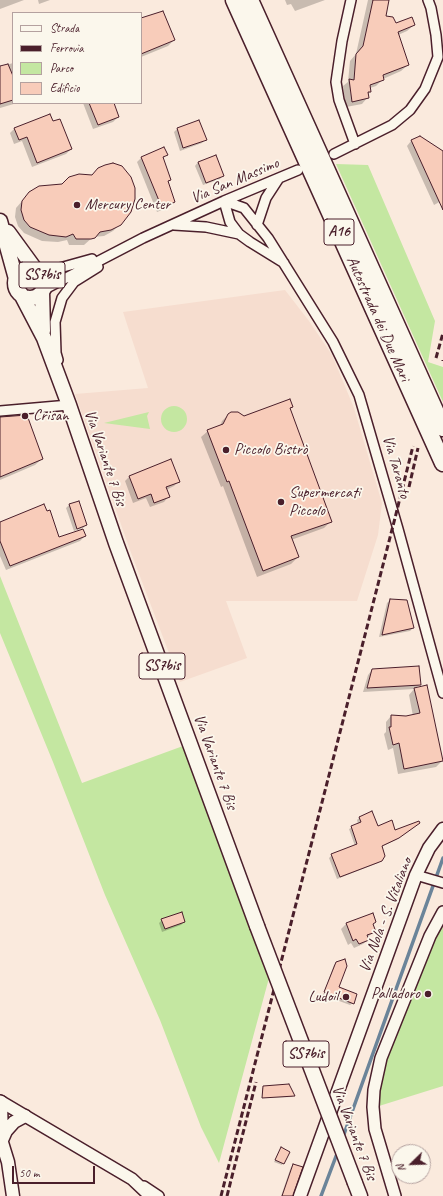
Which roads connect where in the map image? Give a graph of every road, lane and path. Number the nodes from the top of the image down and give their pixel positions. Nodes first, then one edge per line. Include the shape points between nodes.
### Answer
1 (234, 0) edge
2 (250, 0) edge
3 (352, 0) edge
4 (428, 0) edge
5 (354, 144) junction
6 (334, 154) dead end
7 (298, 170) dead end
8 (279, 178) junction
9 (224, 201) junction
10 (0, 221) edge
11 (172, 225) junction
12 (257, 225) junction
13 (240, 234) junction
14 (118, 251) junction
15 (285, 264) junction
16 (36, 270) junction
17 (16, 279) junction
18 (43, 290) junction
19 (21, 294) junction
20 (44, 338) junction
21 (61, 385) junction
22 (69, 405) junction
23 (0, 411) edge
24 (443, 428) edge
25 (443, 464) edge
26 (443, 693) edge
27 (443, 829) edge
28 (416, 874) junction
29 (442, 883) edge
30 (443, 912) edge
31 (1, 1102) edge
32 (25, 1116) junction
33 (1, 1138) edge
34 (132, 1179) junction
35 (358, 1190) edge
36 (13, 1196) edge
37 (150, 1196) edge
38 (159, 1196) edge
39 (300, 1196) edge
40 (395, 1196) edge

1 - 25 highway, Autostrada dei Due Mari / A16
2 - 24 highway, Autostrada dei Due Mari / A16
3 - 5 street via 336,82 339,100
4 - 5 street via 438,58 425,89 410,110 392,125
5 - 6 street
7 - 8 street, Via San Massimo
8 - 9 street, Via San Massimo
8 - 12 street via 266,198
9 - 11 street, Via San Massimo
9 - 12 street, Via Taranto via 244,208
9 - 13 street, Via Taranto via 230,222
10 - 16 main road, SS7bis
10 - 17 main road, SS7bis
11 - 13 street, Via Taranto via 206,227
11 - 14 street, Via San Massimo
12 - 15 street, Via Taranto
13 - 15 street, Via Taranto
14 - 16 street, Via San Massimo via 56,269
14 - 18 street, Via San Massimo
14 - 21 street, Via San Massimo via 112,258 74,282 59,304 55,334
15 - 26 street, Via Taranto via 333,342 359,395
16 - 17 main road, SS7bis via 25,269
16 - 18 main road, SS7bis via 45,281
17 - 19 main road, SS7bis via 16,287
18 - 19 main road, SS7bis via 39,295 30,298
18 - 20 main road, Via Variante 7 Bis / SS7bis
19 - 20 main road, Via Variante 7 Bis / SS7bis
20 - 21 main road, Via Variante 7 Bis / SS7bis
21 - 22 main road, Via Variante 7 Bis / SS7bis
22 - 23 street
22 - 35 main road, Via Variante 7 Bis / SS7bis, bridge via 116,543 257,926
27 - 28 main road, Via Nola - S. Vitaliano via 429,848
28 - 29 street
28 - 39 main road, Via Nola - S. Vitaliano
30 - 40 street via 430,936 381,1058 374,1090 375,1128
31 - 32 street
31 - 33 main road
32 - 33 main road via 14,1122
32 - 34 street
33 - 36 main road
34 - 37 street
34 - 38 street

